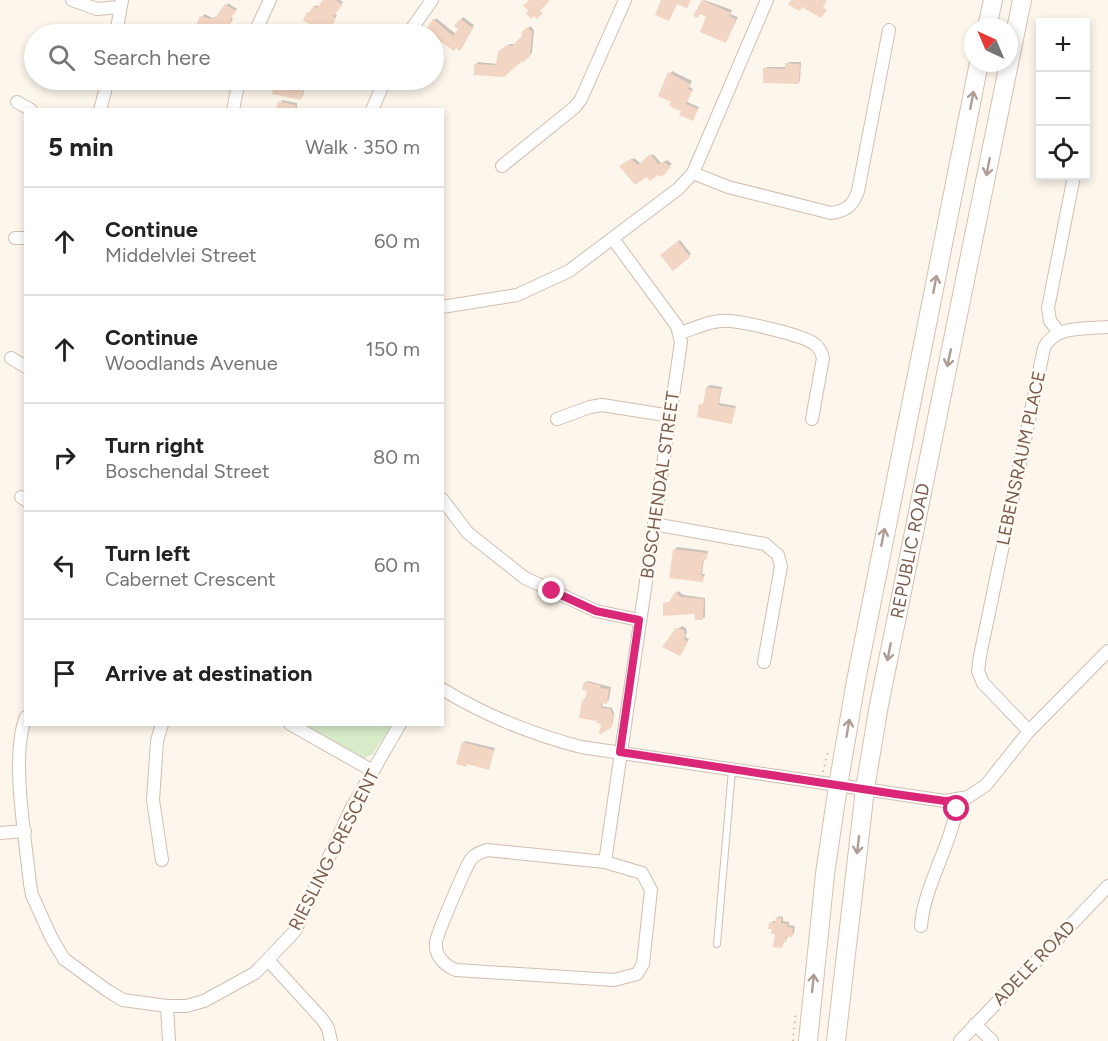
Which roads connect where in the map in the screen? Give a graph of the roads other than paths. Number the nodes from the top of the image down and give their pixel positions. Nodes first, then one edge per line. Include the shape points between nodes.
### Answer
1 (72, 0) edge
2 (270, 0) edge
3 (432, 0) edge
4 (625, 0) edge
5 (985, 0) edge
6 (993, 0) edge
7 (1022, 0) edge
8 (762, 2) edge
9 (121, 4) edge
10 (985, 18) edge
11 (988, 18) edge
12 (1018, 19) edge
13 (118, 24) edge
14 (259, 24) edge
15 (415, 24) edge
16 (889, 30) dead end
17 (977, 72) edge
18 (1007, 72) edge
19 (105, 90) edge
20 (237, 90) edge
21 (381, 90) edge
22 (17, 102) dead end
23 (28, 108) edge
24 (101, 108) edge
25 (233, 108) edge
26 (373, 108) edge
27 (502, 166) dead end
28 (693, 172) junction
29 (1073, 180) edge
30 (613, 239) junction
31 (444, 307) edge
32 (1108, 327) edge
33 (1059, 332) junction
34 (680, 333) junction
35 (11, 358) dead end
36 (24, 366) edge
37 (670, 416) junction
38 (557, 419) dead end
39 (812, 419) dead end
40 (444, 502) edge
41 (654, 524) junction
42 (639, 620) junction
43 (1108, 651) edge
44 (764, 662) dead end
45 (444, 690) edge
46 (24, 726) edge
47 (161, 726) edge
48 (294, 726) edge
49 (399, 726) edge
50 (1029, 731) junction
51 (620, 752) junction
52 (732, 770) junction
53 (373, 771) junction
54 (838, 786) junction
55 (865, 789) junction
56 (958, 800) junction
57 (25, 831) junction
58 (0, 833) edge
59 (162, 860) dead end
60 (604, 862) junction
61 (1108, 886) edge
62 (921, 926) dead end
63 (717, 944) dead end
64 (268, 960) junction
65 (167, 1006) junction
66 (975, 1024) junction
67 (169, 1041) edge
68 (332, 1041) edge
69 (808, 1041) edge
70 (836, 1041) edge
71 (960, 1041) edge
72 (992, 1041) edge

1 - 9 street via 97,9
2 - 14 street
3 - 15 street
4 - 27 street via 581,99 567,115
5 - 10 main road
6 - 11 main road
7 - 12 main road, REPUBLIC ROAD
8 - 28 street
9 - 13 street
16 - 28 street via 858,191 850,207 831,213 728,187
54 -> 17 main road, REPUBLIC ROAD via 878,564
18 -> 55 main road, REPUBLIC ROAD
19 - 24 street
20 - 25 street
21 - 26 street
22 - 23 street
28 - 30 street via 678,189
29 - 33 street via 1048,308 1050,321
30 - 31 street via 569,271 516,295
30 - 34 street via 666,308
32 - 33 street
33 - 50 street, LEBENSRAUM PLACE via 1049,339 1041,356 978,671 987,688
34 - 37 street, BOSCHENDAL STREET
34 - 39 street via 716,321 731,321 813,343 823,358
35 - 36 street
37 - 38 street via 602,405
37 - 41 street, BOSCHENDAL STREET
40 - 42 street via 468,533 525,578 596,611
41 - 42 street, BOSCHENDAL STREET
41 - 44 street via 765,544 778,555 781,566
42 - 51 street, BOSCHENDAL STREET
43 - 50 street
45 - 51 street via 530,732 581,747
46 - 57 street, RIESLING CRESCENT via 20,765
47 - 59 street via 153,800
48 - 53 street
49 - 53 street, RIESLING CRESCENT
50 - 56 street via 986,785
51 - 52 street
51 - 60 street, BOSCHENDAL STREET
52 - 54 street
52 - 63 lane
53 - 64 street, RIESLING CRESCENT via 330,852 300,923
54 - 55 street
69 -> 54 main road, REPUBLIC ROAD
55 - 56 street
55 -> 70 main road, REPUBLIC ROAD
56 - 62 street
57 - 58 street
57 - 65 street, RIESLING CRESCENT via 32,894 64,959 123,1000
60 - 60 street via 639,871 651,890 643,964 637,974 614,980 456,970 440,958 436,942 468,864 478,853 487,850
61 - 66 street, ADELE ROAD
64 - 65 street, RIESLING CRESCENT via 255,973 204,1000 186,1006
64 - 68 street via 322,1019
65 - 67 street
66 - 71 street, ADELE ROAD
66 - 72 street

